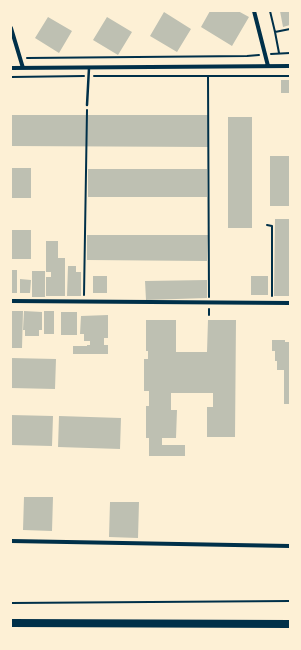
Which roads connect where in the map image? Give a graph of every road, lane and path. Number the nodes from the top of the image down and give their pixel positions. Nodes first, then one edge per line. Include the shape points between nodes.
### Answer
1 (254, 11) edge
2 (270, 11) edge
3 (11, 28) edge
4 (290, 29) edge
5 (275, 32) junction
6 (279, 53) junction
7 (290, 53) edge
8 (265, 54) junction
9 (20, 58) junction
10 (268, 66) junction
11 (290, 66) edge
12 (11, 68) edge
13 (23, 68) junction
14 (89, 68) junction
15 (89, 76) junction
16 (208, 76) junction
17 (290, 76) edge
18 (11, 77) edge
19 (87, 105) joint
20 (267, 225) dead end
21 (11, 302) edge
22 (84, 302) junction
23 (209, 302) junction
24 (272, 303) junction
25 (290, 303) edge
26 (209, 315) dead end
27 (11, 541) edge
28 (290, 546) edge
29 (290, 601) edge
30 (11, 603) edge
31 (11, 623) edge
32 (290, 624) edge

1 - 8 street
2 - 5 path
3 - 9 street
4 - 5 path
5 - 6 path
6 - 7 path
6 - 8 path
8 - 9 path
8 - 10 street
9 - 13 street
10 - 11 street
10 - 14 street
12 - 13 street
13 - 14 street
14 - 15 lane
15 - 16 path
15 - 18 path
15 - 19 lane
16 - 17 path
16 - 23 path
19 - 22 path
20 - 24 path via 272,226
21 - 22 street
22 - 23 street
23 - 24 street
23 - 26 path
24 - 25 street
27 - 28 street
29 - 30 path
31 - 32 main road

